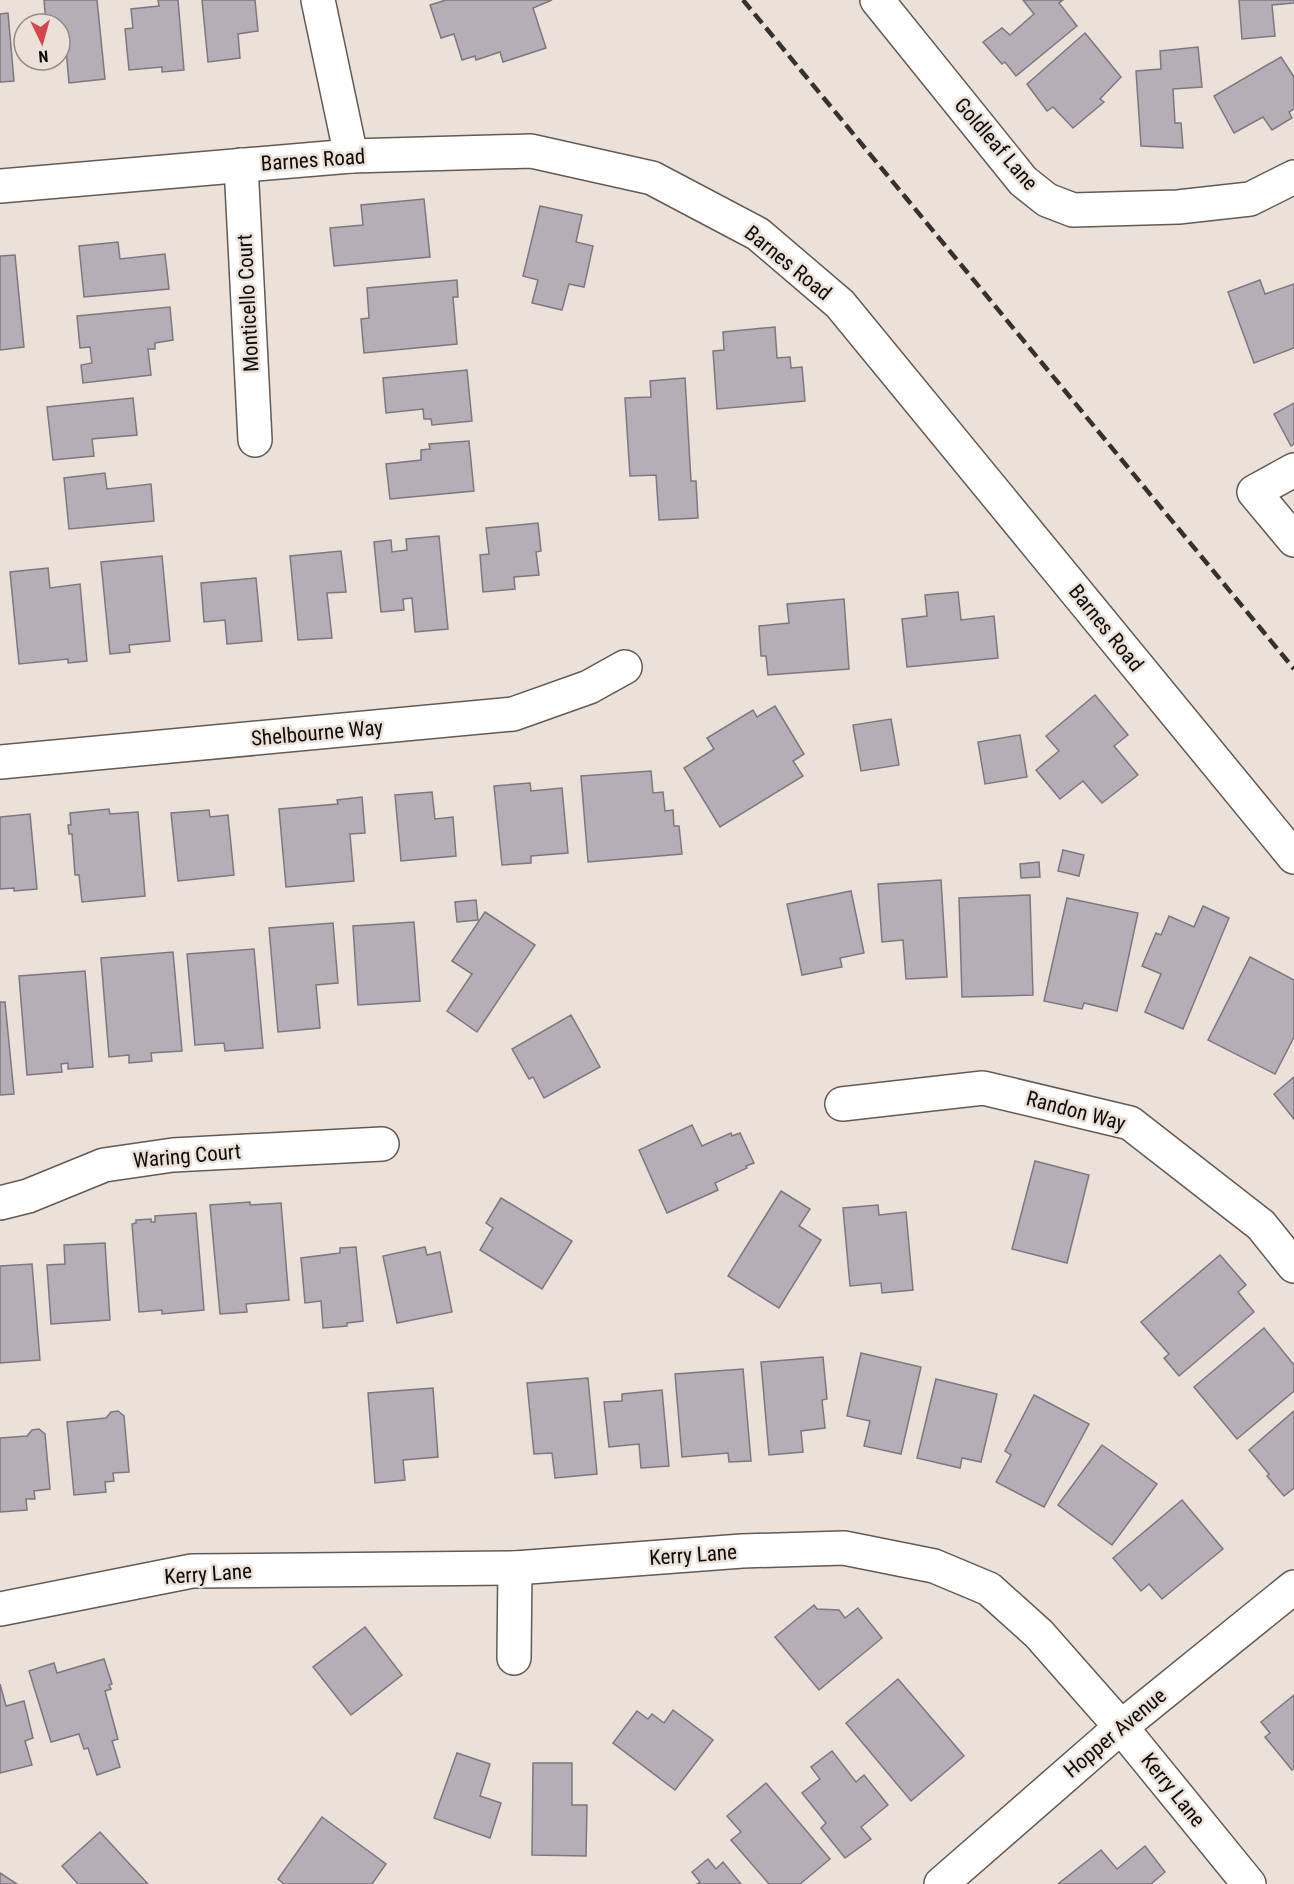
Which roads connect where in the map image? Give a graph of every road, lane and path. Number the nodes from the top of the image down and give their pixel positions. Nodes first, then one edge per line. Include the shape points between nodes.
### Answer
1 (318, 0) edge
2 (892, 6) edge
3 (351, 156) junction
4 (241, 165) junction
5 (1294, 177) edge
6 (0, 186) edge
7 (255, 440) dead end
8 (1294, 470) edge
9 (1294, 540) edge
10 (625, 668) dead end
11 (0, 762) edge
12 (1294, 856) edge
13 (842, 1104) dead end
14 (382, 1144) dead end
15 (0, 1203) edge
16 (1294, 1266) edge
17 (514, 1568) junction
18 (1294, 1587) edge
19 (0, 1608) edge
20 (514, 1658) dead end
21 (1121, 1727) junction
22 (940, 1884) edge
23 (1249, 1884) edge

1 - 3 street
2 - 5 street, Goldleaf Lane via 1023,180 1047,200 1073,210 1178,207 1250,199
3 - 4 street, Barnes Road
3 - 12 street, Barnes Road via 531,151 652,178 758,234 840,304
4 - 6 street, Barnes Road
4 - 7 street, Monticello Court
8 - 9 street via 1254,492
10 - 11 street, Shelbourne Way via 589,687 513,714
13 - 16 street, Randon Way via 983,1088 1130,1123 1261,1225
14 - 15 street, Waring Court via 173,1155 104,1165 28,1196
17 - 19 street, Kerry Lane via 192,1571
17 - 20 street
17 - 21 street, Kerry Lane via 742,1551 844,1548 934,1566 989,1589 1040,1634
18 - 21 street, Hopper Avenue
21 - 22 street, Hopper Avenue
21 - 23 street, Kerry Lane

